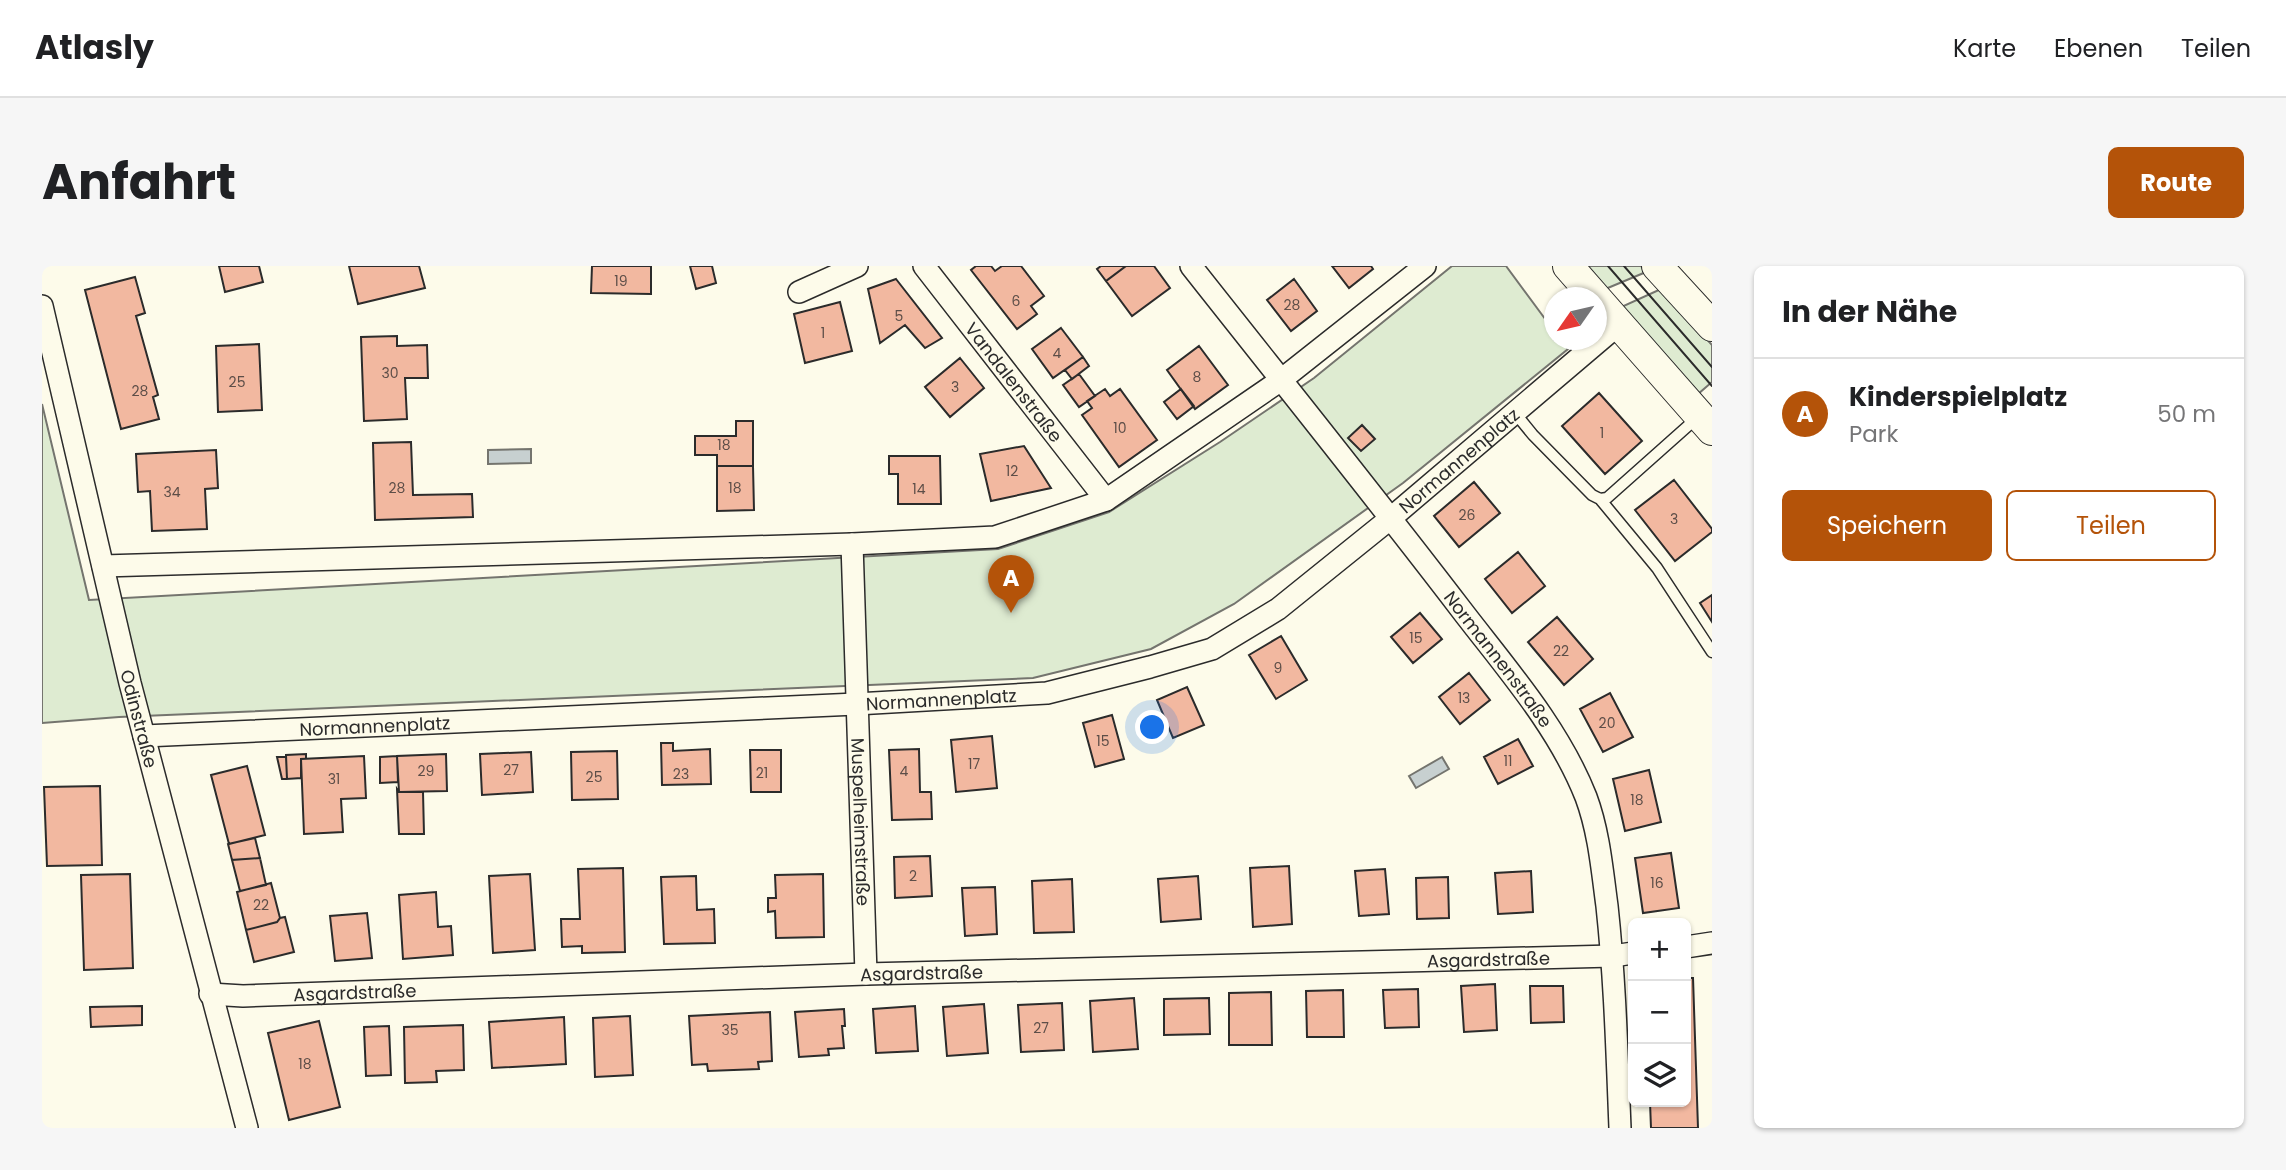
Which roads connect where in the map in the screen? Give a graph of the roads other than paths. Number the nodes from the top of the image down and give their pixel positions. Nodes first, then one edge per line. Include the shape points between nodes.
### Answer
1 (857, 266) edge
2 (924, 266) edge
3 (1191, 266) edge
4 (1425, 266) edge
5 (1568, 266) edge
6 (1657, 266) edge
7 (1586, 287) edge
8 (799, 292) dead end
9 (42, 306) edge
10 (1607, 310) edge
11 (1619, 324) junction
12 (1712, 326) edge
13 (1281, 380) junction
14 (1515, 413) junction
15 (1706, 423) edge
16 (1106, 499) junction
17 (1600, 499) junction
18 (1391, 518) junction
19 (852, 544) junction
20 (103, 565) junction
21 (1712, 652) edge
22 (856, 704) junction
23 (144, 736) junction
24 (1712, 943) edge
25 (1691, 946) edge
26 (1623, 955) edge
27 (866, 974) junction
28 (211, 994) junction
29 (247, 1128) edge
30 (1620, 1128) edge

1 - 8 street
2 - 16 street, Vandalenstraße
3 - 13 street, Normannenstraße
4 - 13 street
5 - 7 main road
6 - 12 main road
9 - 20 street, Odinstraße
10 - 11 main road
11 - 14 street, Normannenplatz
11 - 15 main road
13 - 16 street
13 - 18 street, Normannenstraße
14 - 17 lane
14 - 18 street, Normannenplatz
15 - 17 lane
16 - 19 street via 995,537
17 - 21 lane via 1657,568
18 - 22 street, Normannenplatz via 1278,609 1212,649 1047,693
18 - 26 street, Normannenstraße via 1538,710 1567,757 1586,797 1600,844
19 - 20 street
19 - 22 street, Muspelheimstraße
20 - 23 street, Odinstraße
22 - 23 street, Normannenplatz
22 - 27 street, Muspelheimstraße
23 - 28 street, Odinstraße
24 - 25 street
26 - 27 street, Asgardstraße
26 - 30 street, Normannenstraße
27 - 28 street, Asgardstraße
28 - 29 street, Odinstraße

